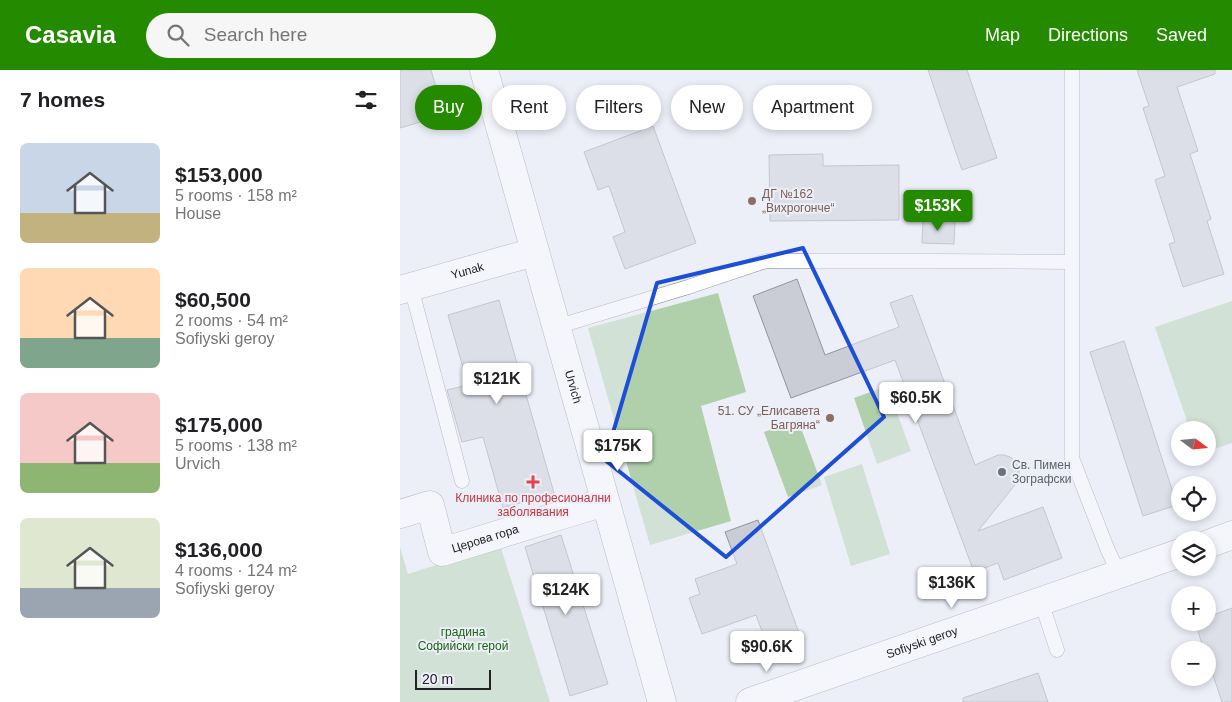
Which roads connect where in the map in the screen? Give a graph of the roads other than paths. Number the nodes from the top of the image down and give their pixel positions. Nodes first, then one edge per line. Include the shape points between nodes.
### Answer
1 (484, 70) edge
2 (1072, 70) edge
3 (535, 252) junction
4 (1071, 262) junction
5 (406, 288) edge
6 (556, 327) junction
7 (462, 481) dead end
8 (605, 502) junction
9 (400, 514) edge
10 (1232, 535) edge
11 (1216, 541) edge
12 (1171, 556) edge
13 (1119, 574) junction
14 (1041, 601) junction
15 (1057, 650) dead end
16 (662, 702) edge
17 (750, 702) edge

1 - 3 street, Urvich
2 - 4 lane
3 - 5 street, Yunak
3 - 6 street, Urvich
4 - 6 lane via 766,262
4 - 13 lane via 1072,458
5 - 7 lane
6 - 8 street, Urvich
8 - 9 street, Церова гора via 442,552 430,505
8 - 16 street, Urvich
10 - 11 street
12 - 13 street, Sofiyski geroy
13 - 14 street, Sofiyski geroy
14 - 15 lane
14 - 17 street, Sofiyski geroy via 800,689

